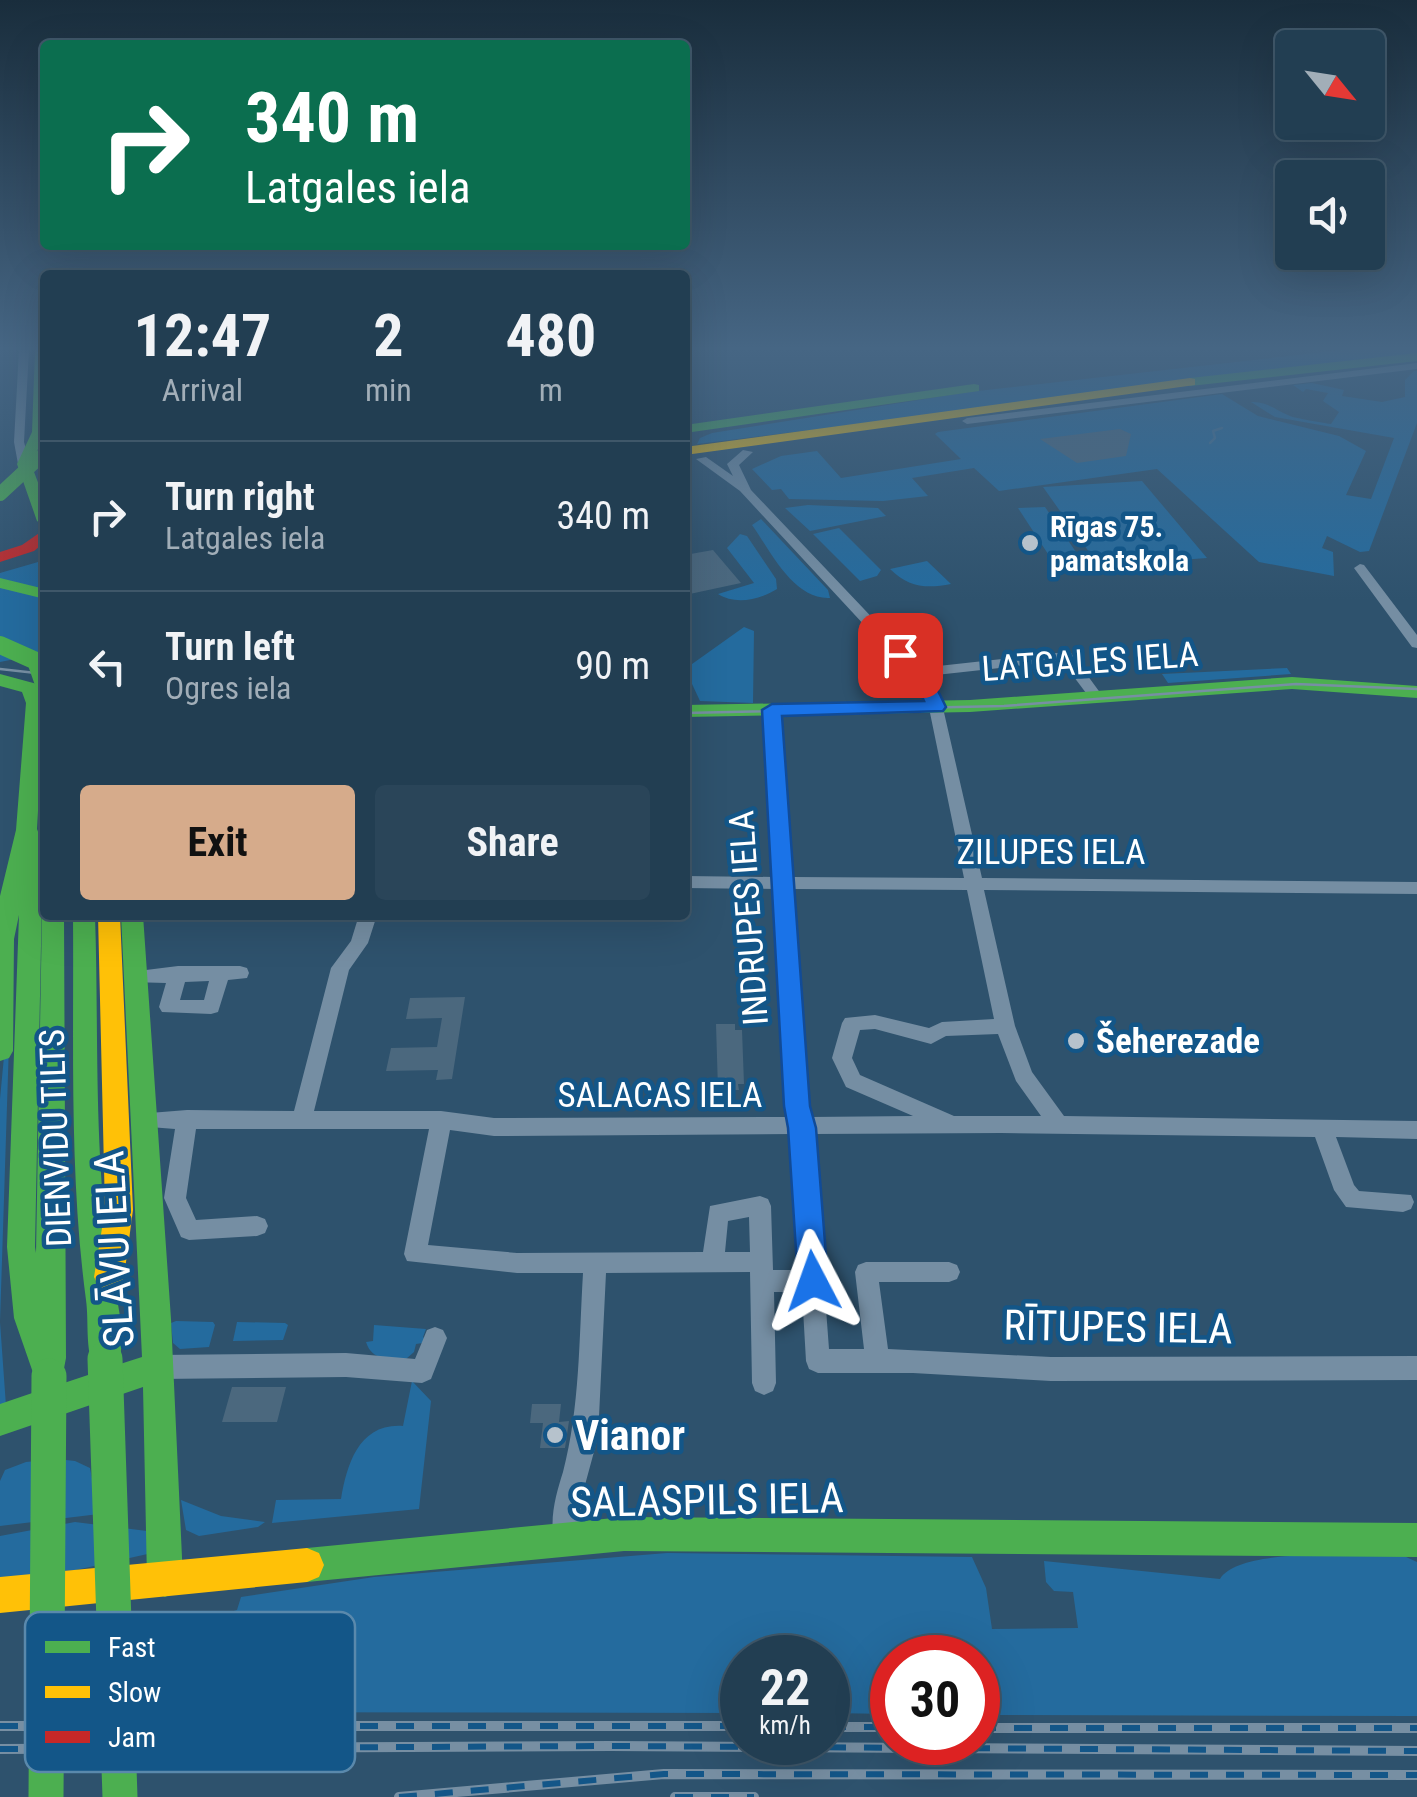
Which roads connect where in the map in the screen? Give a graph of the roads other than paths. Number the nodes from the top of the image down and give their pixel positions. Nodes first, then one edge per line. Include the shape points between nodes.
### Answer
1 (19, 433) edge
2 (815, 433) edge
3 (852, 433) edge
4 (886, 433) edge
5 (780, 438) junction
6 (690, 450) edge
7 (747, 452) junction
8 (37, 457) edge
9 (746, 491) junction
10 (0, 494) edge
11 (40, 538) edge
12 (40, 554) edge
13 (40, 555) edge
14 (0, 558) edge
15 (1360, 568) dead end
16 (0, 569) edge
17 (0, 583) edge
18 (40, 593) edge
19 (1417, 644) edge
20 (0, 646) edge
21 (40, 659) edge
22 (0, 667) edge
23 (916, 672) junction
24 (40, 677) edge
25 (0, 680) edge
26 (1320, 683) junction
27 (1417, 683) edge
28 (1417, 692) edge
29 (1097, 698) junction
30 (936, 707) junction
31 (772, 710) junction
32 (690, 711) edge
33 (38, 726) edge
34 (26, 828) junction
35 (690, 882) edge
36 (782, 883) junction
37 (976, 884) junction
38 (1417, 888) edge
39 (53, 920) edge
40 (84, 920) edge
41 (109, 920) edge
42 (132, 920) edge
43 (366, 920) edge
44 (178, 974) junction
45 (136, 977) junction
46 (1005, 1026) junction
47 (0, 1051) edge
48 (187, 1118) junction
49 (302, 1119) junction
50 (144, 1120) junction
51 (442, 1120) junction
52 (955, 1125) junction
53 (1058, 1126) junction
54 (802, 1128) junction
55 (1322, 1130) junction
56 (1417, 1130) edge
57 (1402, 1202) dead end
58 (257, 1226) dead end
59 (713, 1262) junction
60 (595, 1264) junction
61 (761, 1272) junction
62 (948, 1272) dead end
63 (813, 1281) junction
64 (104, 1320) junction
65 (435, 1338) dead end
66 (818, 1360) joint
67 (877, 1361) junction
68 (158, 1366) junction
69 (1417, 1368) edge
70 (49, 1376) junction
71 (764, 1383) dead end
72 (0, 1420) edge
73 (566, 1538) junction
74 (1417, 1540) edge
75 (165, 1579) junction
76 (0, 1595) edge
77 (47, 1612) edge
78 (114, 1612) edge
79 (46, 1772) edge
80 (119, 1772) edge
81 (46, 1797) edge
82 (120, 1797) edge

1 - 8 street via 19,442
2 - 5 main road
3 - 5 main road
4 - 7 main road
5 - 6 main road
6 - 7 main road
6 - 9 street
7 - 9 street via 733,464
8 - 10 main road, bridge
9 - 23 street
11 - 14 main road
12 - 14 main road
13 - 16 main road
15 - 19 street
17 - 18 main road
20 - 24 main road, bridge via 36,661
21 - 22 main road
23 - 29 street via 1066,656
23 - 30 street
25 - 33 main road via 34,693
26 - 27 main road, LATGALES IELA
26 - 28 main road, LATGALES IELA
26 - 29 main road, LATGALES IELA
29 - 30 main road, LATGALES IELA
30 - 31 main road, LATGALES IELA
30 - 37 street
31 - 32 main road, LATGALES IELA
31 - 36 street, INDRUPES IELA
33 - 34 main road
34 - 47 main road via 2,939
34 - 70 main road via 32,845 22,1247 29,1318
35 - 36 street, ZILUPES IELA
36 - 37 street, ZILUPES IELA
36 - 54 street, INDRUPES IELA
37 - 38 street, ZILUPES IELA
37 - 46 street
39 - 70 main road, DIENVIDU TILTS
40 - 64 main road, DIENVIDU TILTS via 90,1223
41 - 64 main road via 119,1210
42 - 45 main road, SLĀVU IELA
43 - 49 street via 340,968
44 - 44 street via 169,1008 212,1007 231,973
44 - 45 street
45 - 50 main road, SLĀVU IELA
46 - 52 street via 931,1036 852,1023 842,1058 853,1081
46 - 53 street via 1024,1076
48 - 49 street, SALACAS IELA
48 - 50 street, SALACAS IELA
48 - 58 street via 175,1198 189,1230
49 - 51 street, SALACAS IELA
50 - 68 main road, SLĀVU IELA
51 - 54 street, SALACAS IELA via 494,1127
51 - 60 street via 414,1254
52 - 53 street, SALACAS IELA
52 - 54 street, SALACAS IELA
53 - 55 street, SALACAS IELA
54 - 63 street, INDRUPES IELA
55 - 56 street, SALACAS IELA
55 - 57 street via 1354,1200
59 - 60 street
59 - 61 street
59 - 61 street via 718,1213 760,1206
60 - 73 street via 584,1437
61 - 63 street
61 - 71 street
62 - 67 street via 866,1272
63 - 66 street, INDRUPES IELA
64 - 78 main road, DIENVIDU TILTS, bridge
65 - 68 street via 422,1371 346,1364
66 - 67 street, RĪTUPES IELA
67 - 69 street, RĪTUPES IELA via 1051,1369
68 - 72 main road
68 - 75 main road, SLĀVU IELA
70 - 77 main road, DIENVIDU TILTS, bridge
73 - 74 main road, SALASPILS IELA via 706,1532
73 - 75 main road, SALASPILS IELA
75 - 76 main road, SALASPILS IELA
79 - 81 main road, DIENVIDU TILTS, bridge
80 - 82 main road, DIENVIDU TILTS, bridge

